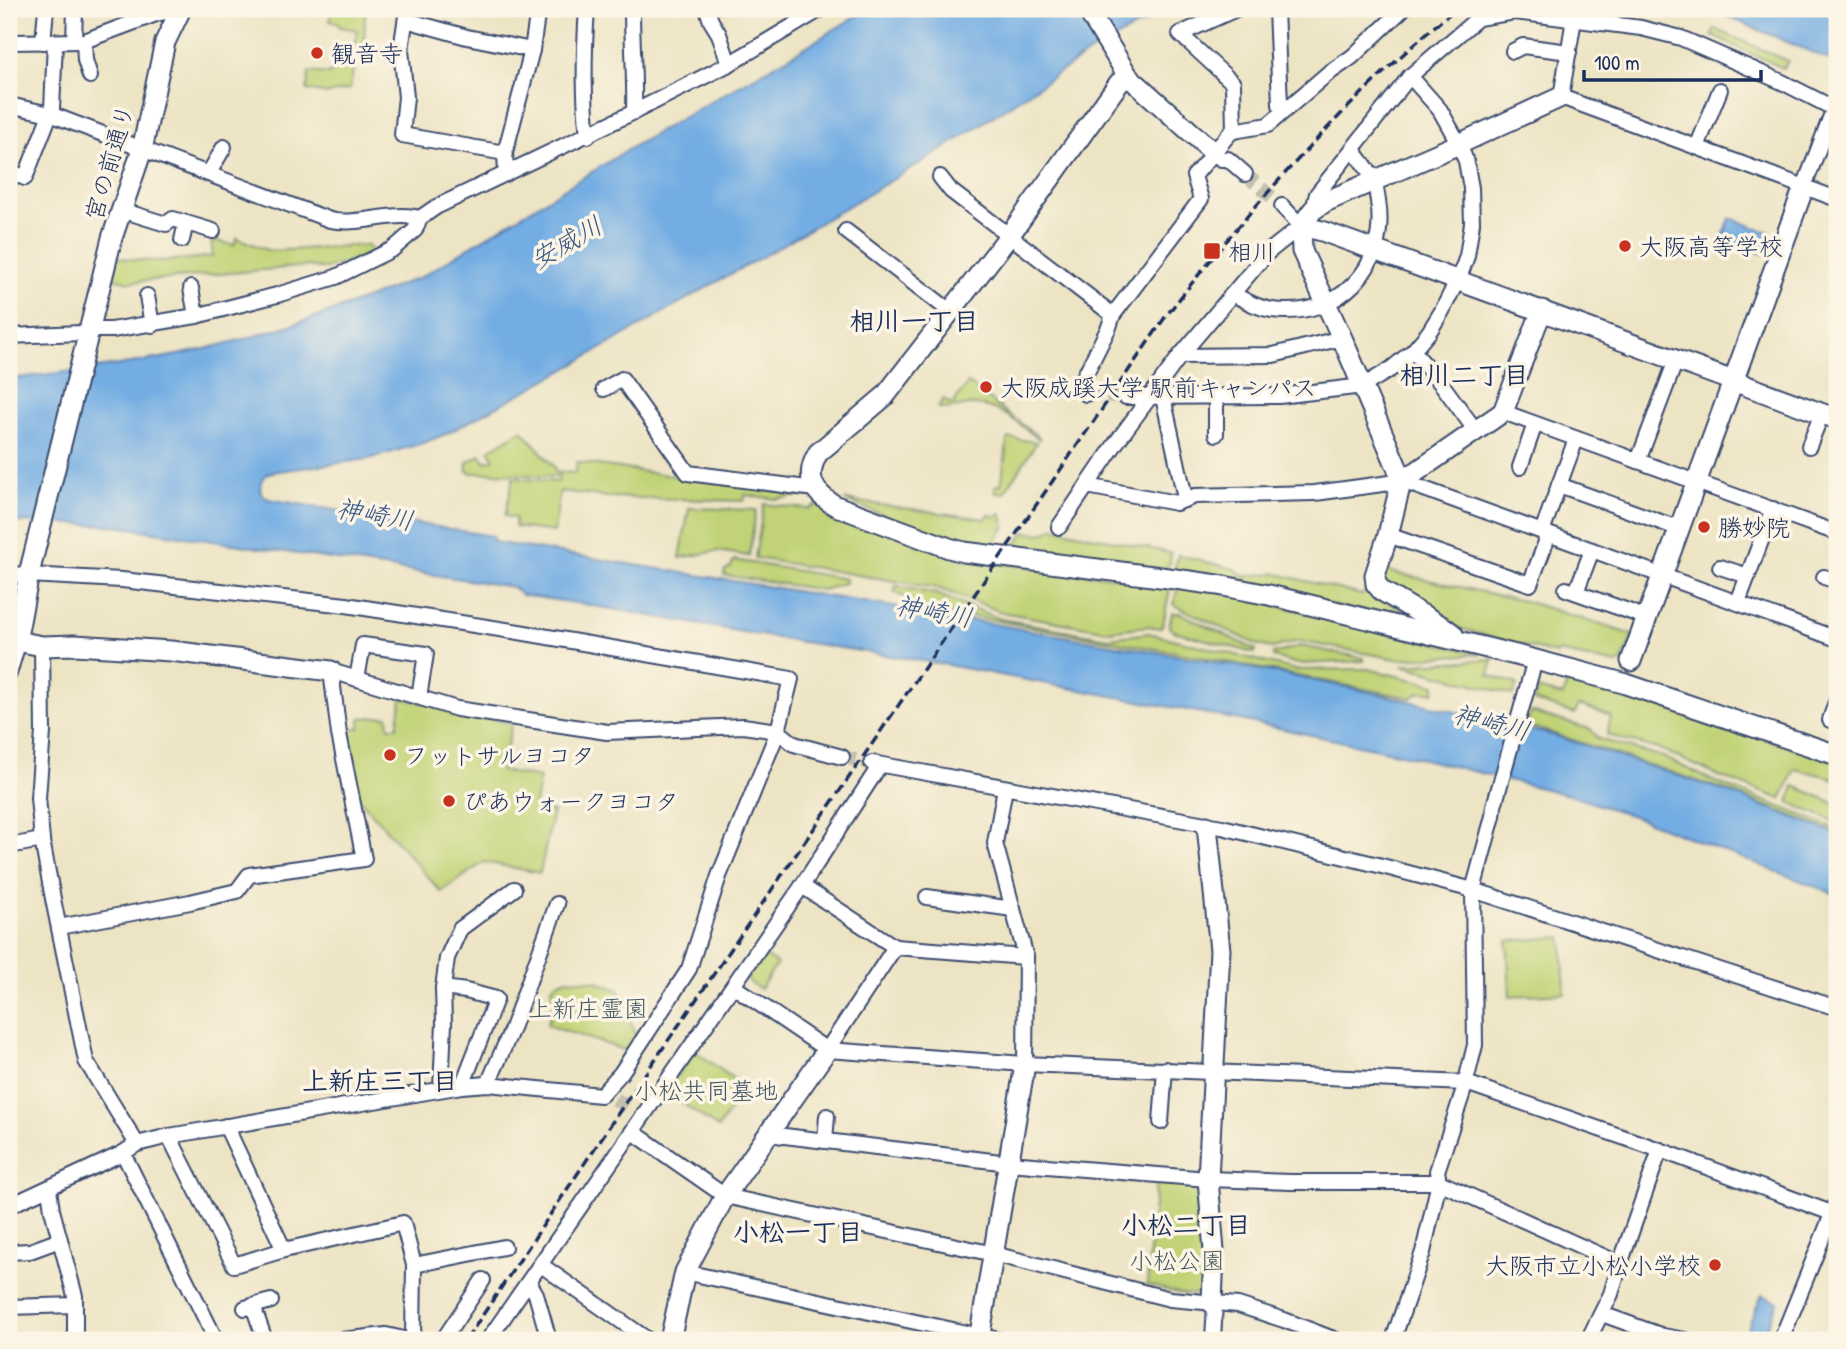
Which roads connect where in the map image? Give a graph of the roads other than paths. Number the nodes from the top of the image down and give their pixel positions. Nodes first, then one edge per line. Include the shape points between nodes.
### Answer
1 (46, 9) edge
2 (75, 9) edge
3 (538, 9) edge
4 (587, 9) edge
5 (632, 9) edge
6 (707, 9) edge
7 (821, 9) edge
8 (1087, 9) edge
9 (1236, 9) edge
10 (1276, 9) edge
11 (1402, 10) edge
12 (180, 11) edge
13 (406, 14) edge
14 (1574, 19) junction
15 (79, 41) junction
16 (9, 42) edge
17 (49, 42) junction
18 (532, 50) junction
19 (1513, 51) dead end
20 (1569, 52) junction
21 (729, 64) junction
22 (90, 76) dead end
23 (1128, 76) junction
24 (1410, 76) junction
25 (1720, 90) dead end
26 (1561, 97) junction
27 (9, 104) edge
28 (1836, 109) edge
29 (634, 112) junction
30 (1282, 112) junction
31 (50, 114) junction
32 (1234, 131) junction
33 (587, 136) junction
34 (1459, 144) junction
35 (224, 147) dead end
36 (1697, 148) junction
37 (1353, 149) junction
38 (142, 150) junction
39 (505, 153) junction
40 (1221, 156) junction
41 (9, 171) edge
42 (209, 173) junction
43 (506, 174) junction
44 (1245, 174) tunnel mouth
45 (940, 177) dead end
46 (1374, 181) junction
47 (1804, 187) junction
48 (1837, 199) edge
49 (1282, 206) tunnel mouth
50 (1313, 209) junction
51 (121, 210) junction
52 (420, 218) junction
53 (186, 223) junction
54 (1301, 226) junction
55 (213, 231) dead end
56 (846, 232) dead end
57 (1009, 236) junction
58 (182, 240) dead end
59 (1376, 251) junction
60 (1457, 279) junction
61 (191, 288) dead end
62 (1233, 294) junction
63 (147, 296) dead end
64 (1326, 304) junction
65 (1542, 310) junction
66 (951, 312) junction
67 (1113, 315) junction
68 (195, 316) junction
69 (152, 325) junction
70 (88, 334) junction
71 (9, 335) edge
72 (1342, 338) junction
73 (1413, 351) junction
74 (1180, 356) junction
75 (1676, 360) junction
76 (1734, 382) junction
77 (1363, 386) junction
78 (604, 389) dead end
79 (1086, 394) dead end
80 (1216, 396) junction
81 (1126, 397) tunnel mouth
82 (1156, 398) junction
83 (1503, 412) junction
84 (1829, 416) edge
85 (1535, 424) junction
86 (1476, 431) junction
87 (1216, 434) dead end
88 (1576, 439) junction
89 (1809, 446) dead end
90 (1638, 461) junction
91 (1520, 467) dead end
92 (1402, 479) junction
93 (1698, 482) junction
94 (1559, 485) junction
95 (1087, 486) junction
96 (816, 489) junction
97 (1185, 498) junction
98 (1773, 509) junction
99 (1059, 527) dead end
100 (1680, 529) junction
101 (1545, 533) junction
102 (1837, 533) edge
103 (1388, 534) junction
104 (1592, 550) junction
105 (1720, 567) dead end
106 (30, 570) junction
107 (9, 574) edge
108 (1664, 576) junction
109 (1748, 576) junction
110 (1738, 602) junction
111 (1648, 618) junction
112 (14, 639) edge
113 (1837, 639) edge
114 (1461, 642) junction
115 (42, 646) junction
116 (1632, 661) dead end
117 (1533, 666) junction
118 (331, 671) junction
119 (9, 674) edge
120 (357, 679) junction
121 (419, 697) junction
122 (1837, 699) edge
123 (1830, 720) dead end
124 (778, 731) junction
125 (1837, 755) edge
126 (842, 757) tunnel mouth
127 (1005, 788) junction
128 (1207, 825) junction
129 (42, 840) junction
130 (9, 846) edge
131 (802, 886) junction
132 (514, 889) dead end
133 (1473, 890) junction
134 (927, 897) dead end
135 (557, 904) dead end
136 (1013, 909) junction
137 (59, 927) junction
138 (895, 947) junction
139 (1026, 957) junction
140 (733, 986) junction
141 (443, 988) junction
142 (1837, 1007) edge
143 (827, 1050) junction
144 (1025, 1064) junction
145 (1165, 1069) junction
146 (1214, 1071) junction
147 (1466, 1083) junction
148 (488, 1084) junction
149 (462, 1086) junction
150 (441, 1089) junction
151 (629, 1108) tunnel mouth
152 (827, 1116) dead end
153 (643, 1117) junction
154 (1161, 1122) dead end
155 (226, 1126) junction
156 (633, 1132) junction
157 (768, 1134) junction
158 (169, 1136) junction
159 (825, 1141) junction
160 (137, 1144) junction
161 (1660, 1150) junction
162 (123, 1153) junction
163 (1009, 1163) junction
164 (1208, 1180) junction
165 (1439, 1182) junction
166 (49, 1189) junction
167 (726, 1196) junction
168 (9, 1206) edge
169 (1836, 1210) edge
170 (60, 1240) junction
171 (504, 1247) dead end
172 (285, 1250) junction
173 (9, 1252) edge
174 (994, 1254) junction
175 (1620, 1264) junction
176 (414, 1265) junction
177 (541, 1265) junction
178 (685, 1272) junction
179 (483, 1280) dead end
180 (529, 1282) junction
181 (271, 1301) dead end
182 (1214, 1303) junction
183 (75, 1305) junction
184 (9, 1307) edge
185 (1602, 1314) junction
186 (500, 1333) edge
187 (979, 1338) edge
188 (75, 1340) edge
189 (216, 1340) edge
190 (265, 1340) edge
191 (342, 1340) edge
192 (411, 1340) edge
193 (443, 1340) edge
194 (488, 1340) edge
195 (550, 1340) edge
196 (648, 1340) edge
197 (670, 1340) edge
198 (999, 1340) edge
199 (1213, 1340) edge
200 (1336, 1340) edge
201 (1393, 1340) edge
202 (1588, 1340) edge
203 (1685, 1340) edge
204 (1781, 1340) edge

1 - 17 street
2 - 15 street
3 - 18 street
4 - 33 street
5 - 29 street
6 - 21 street
7 - 21 street
8 - 23 street
9 - 32 street via 1180,34 1233,83
10 - 30 street
11 - 30 street
12 - 15 street via 156,14
12 - 38 street, 宮の前通り via 165,42
13 - 18 street via 467,37
13 - 39 street via 401,50 406,97 402,135
14 - 20 street
14 - 24 street via 1515,12 1478,18
14 - 28 street via 1681,38
15 - 17 street
15 - 22 street
16 - 17 street
17 - 31 street
18 - 39 street
19 - 20 street via 1523,46
20 - 26 street
21 - 29 street
23 - 40 street
23 - 57 street
24 - 34 street via 1440,110
24 - 37 street
25 - 36 street
26 - 34 street
26 - 36 street
27 - 31 street
28 - 47 street
29 - 33 street
30 - 32 street via 1268,125
31 - 38 street
31 - 41 street via 24,178
32 - 40 street
33 - 43 street
34 - 46 street
34 - 60 street via 1471,188 1472,223 1467,256
35 - 42 street
36 - 47 street
37 - 46 street
37 - 50 street via 1317,194
38 - 42 street
38 - 51 street, 宮の前通り
39 - 43 street
40 - 44 street
40 - 67 street via 1194,176 1200,199
42 - 52 street via 343,223 406,215
43 - 52 street
45 - 57 street
46 - 50 street
46 - 59 street via 1381,215
47 - 48 street
47 - 76 street
49 - 54 street
50 - 54 street
51 - 53 street via 166,224 173,219
51 - 70 street, 宮の前通り
52 - 68 street via 415,230 393,249 336,277
53 - 55 street
53 - 58 street
54 - 59 street
54 - 62 street via 1267,253
54 - 64 street via 1302,251
56 - 66 street
57 - 66 street
57 - 67 street
59 - 60 street
59 - 64 street via 1357,282
60 - 65 street
60 - 73 street via 1443,311
61 - 68 street
62 - 64 street via 1254,305 1288,312
62 - 74 street
63 - 69 street
64 - 72 street
65 - 75 street
65 - 83 street
66 - 96 street via 885,396 818,453 811,472
67 - 79 street via 1081,383
68 - 69 street
69 - 70 street
70 - 71 street
70 - 106 street, 宮の前通り
72 - 74 street via 1273,355
72 - 77 street
73 - 77 street
73 - 86 street
74 - 82 street
75 - 76 street
75 - 90 street
76 - 84 street
76 - 93 street
77 - 80 street via 1279,396
77 - 92 street
78 - 96 street via 622,379 688,473
80 - 82 street
80 - 87 street
81 - 82 street
82 - 95 street
82 - 97 street
83 - 85 street
83 - 86 street
84 - 89 street
85 - 88 street
85 - 91 street
86 - 92 street
88 - 90 street
88 - 94 street
90 - 93 street
92 - 97 street via 1315,494
92 - 101 street
92 - 103 street
93 - 98 street
93 - 100 street
94 - 100 street
94 - 101 street
95 - 97 street via 1176,503
95 - 99 street
96 - 114 street via 836,506 957,550 1218,585
98 - 102 street
98 - 109 street
100 - 108 street
101 - 103 street via 1530,584
101 - 104 street
103 - 114 street via 1375,575 1378,587
104 - 108 street
104 - 111 street via 1571,591
105 - 109 street
106 - 107 street
106 - 112 street
106 - 124 street via 346,605 791,679
108 - 110 street
108 - 111 street
109 - 110 street
110 - 113 street
111 - 116 street
112 - 115 street
112 - 119 street
114 - 117 street
115 - 118 street via 171,651
115 - 129 street via 38,797
117 - 125 street via 1623,683
117 - 133 street
118 - 120 street
118 - 137 street via 364,859 249,875 237,891
120 - 121 street
120 - 121 street via 363,645 426,654
121 - 124 street via 457,709 607,732 743,726
122 - 123 street
124 - 126 street via 794,744
124 - 148 street via 719,876 689,969 608,1097
127 - 128 street
127 - 131 street via 876,764
127 - 136 street via 995,843
128 - 133 street
128 - 146 street via 1220,950
129 - 130 street
129 - 137 street
131 - 138 street
131 - 140 street
132 - 141 street via 460,929 447,958
133 - 142 street
133 - 147 street via 1475,1045
134 - 136 street
135 - 148 street
136 - 139 street
137 - 160 street via 86,1061
138 - 139 street
138 - 143 street
139 - 144 street
140 - 143 street
140 - 153 street
141 - 149 street via 496,999
141 - 150 street
143 - 144 street
143 - 157 street
144 - 145 street
144 - 163 street
145 - 146 street
145 - 154 street
146 - 147 street
146 - 164 street
147 - 161 street
147 - 165 street via 1437,1171
148 - 149 street
149 - 150 street
150 - 155 street
151 - 153 street
152 - 159 street
153 - 156 street
155 - 158 street
155 - 172 street
156 - 167 street
156 - 177 street
157 - 159 street
157 - 167 street
158 - 160 street
158 - 172 street via 234,1265
159 - 163 street
160 - 162 street
161 - 169 street
161 - 175 street
162 - 166 street
162 - 189 street
163 - 164 street
163 - 174 street
164 - 165 street
164 - 182 street
165 - 175 street
165 - 201 street via 1423,1252
166 - 168 street
166 - 170 street
167 - 174 street
167 - 178 street
169 - 204 street
170 - 173 street via 30,1251
170 - 183 street
171 - 176 street
172 - 176 street via 403,1223
174 - 182 street via 1170,1299
174 - 187 street
175 - 185 street
176 - 192 street
177 - 180 street
177 - 196 street
178 - 187 street
178 - 197 street
179 - 193 street
180 - 186 street
180 - 195 street
181 - 190 street via 249,1307
182 - 199 street
182 - 200 street via 1238,1305
183 - 184 street
183 - 188 street
185 - 202 street
185 - 203 street
186 - 194 street
187 - 198 street
191 - 192 street via 386,1335

